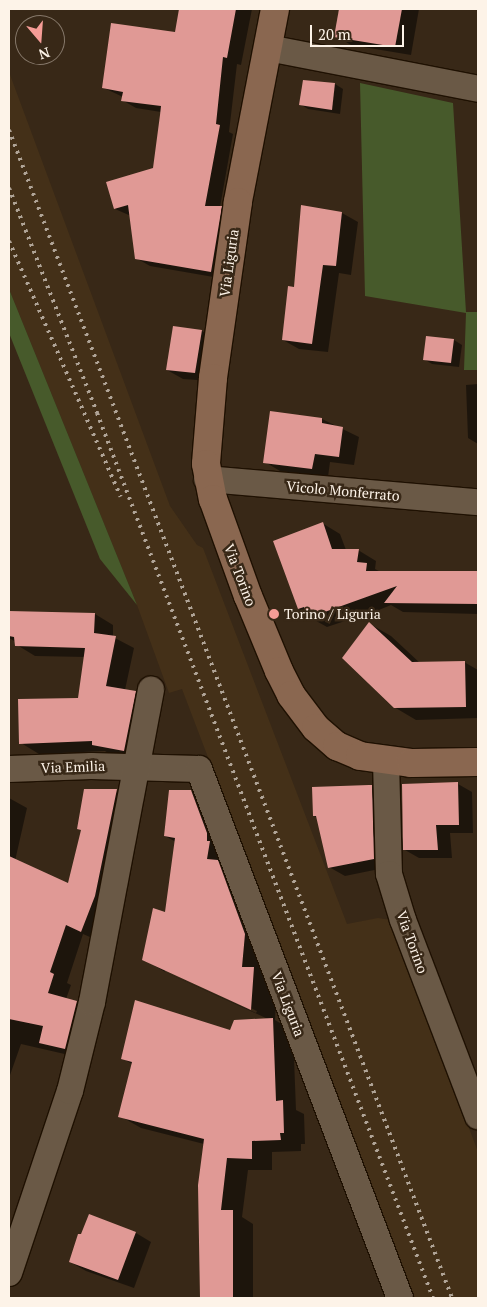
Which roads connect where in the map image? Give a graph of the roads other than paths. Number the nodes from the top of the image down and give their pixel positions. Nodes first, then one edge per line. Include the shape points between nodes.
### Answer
1 (276, 9) edge
2 (268, 48) junction
3 (478, 89) edge
4 (207, 479) junction
5 (478, 502) edge
6 (151, 690) dead end
7 (386, 761) junction
8 (478, 762) edge
9 (136, 766) junction
10 (9, 769) edge
11 (478, 1116) edge
12 (9, 1273) edge
13 (400, 1298) edge

1 - 2 main road, Via Liguria
2 - 3 street
2 - 4 main road, Via Liguria via 238,202 213,378 206,442
4 - 5 street, Vicolo Monferrato
4 - 7 main road, Via Torino via 248,596 291,695 316,728 337,746 360,756
6 - 9 street
7 - 8 main road, Via Torino
7 - 11 street, Via Torino via 389,874 403,920
9 - 10 street, Via Emilia
9 - 12 street via 92,1002 70,1091
9 - 13 street, Via Liguria via 198,769

